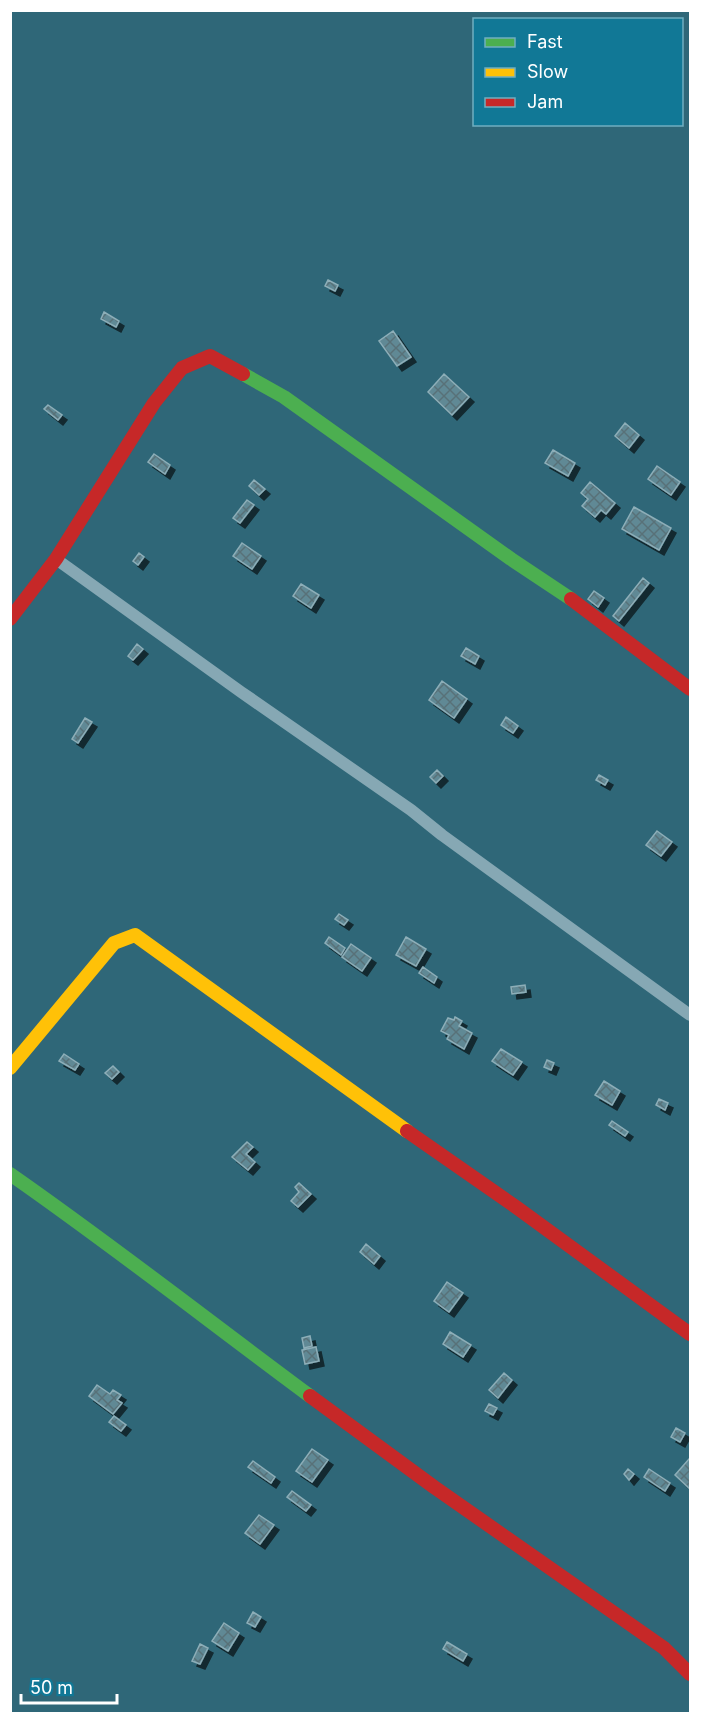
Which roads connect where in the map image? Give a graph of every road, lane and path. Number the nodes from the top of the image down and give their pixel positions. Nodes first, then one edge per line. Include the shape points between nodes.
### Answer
1 (56, 559) junction
2 (10, 619) edge
3 (690, 689) edge
4 (690, 1015) edge
5 (10, 1068) edge
6 (10, 1174) edge
7 (690, 1334) edge
8 (690, 1674) edge

1 - 2 street
1 - 3 street via 153,403 182,368 210,356 284,397 576,602
1 - 4 street via 411,810
5 - 7 street via 114,943 135,935
6 - 8 street via 435,1486 664,1648

